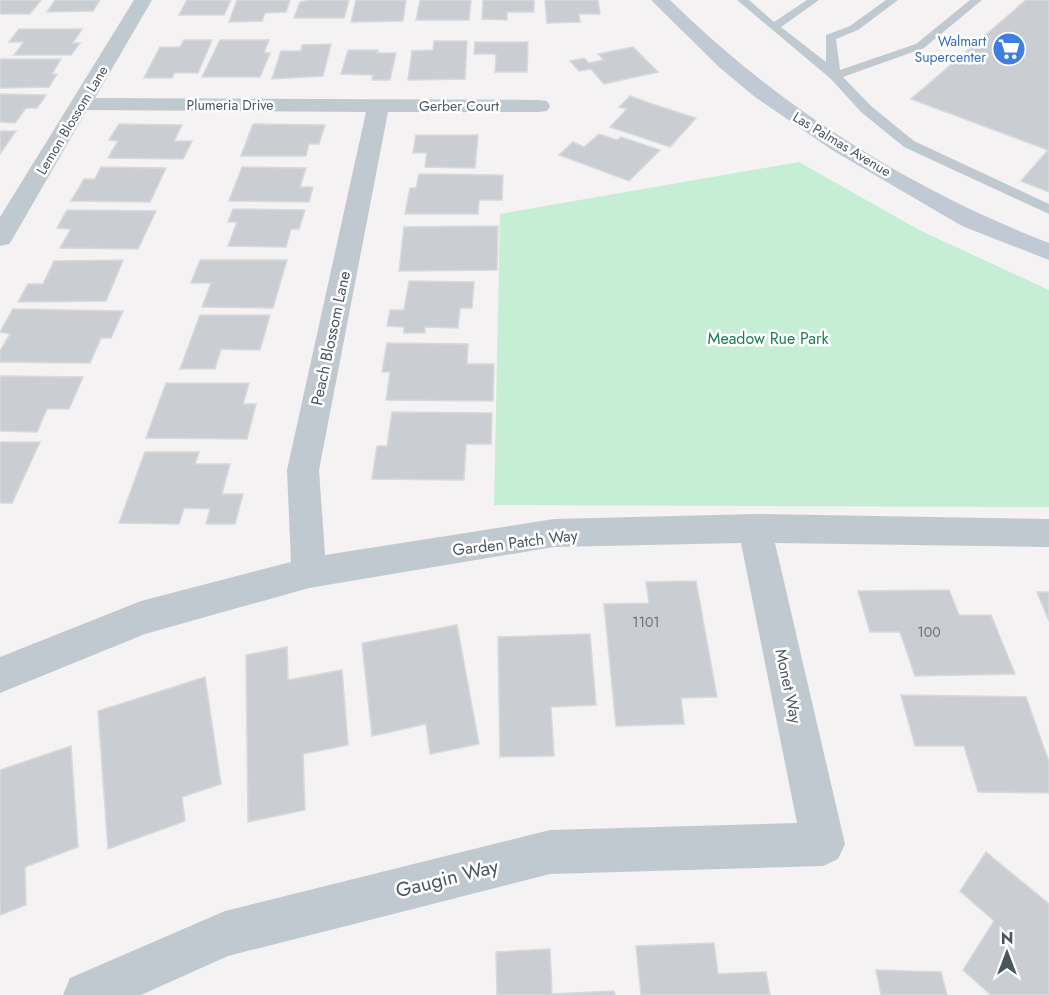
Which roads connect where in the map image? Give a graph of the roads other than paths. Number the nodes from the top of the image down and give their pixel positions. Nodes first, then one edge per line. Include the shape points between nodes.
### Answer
1 (143, 0) edge
2 (660, 0) edge
3 (742, 0) edge
4 (814, 0) edge
5 (893, 0) edge
6 (977, 0) edge
7 (774, 27) junction
8 (835, 76) junction
9 (82, 104) junction
10 (378, 106) junction
11 (539, 106) dead end
12 (1049, 210) edge
13 (0, 238) edge
14 (1049, 252) edge
15 (755, 528) junction
16 (1049, 533) edge
17 (309, 573) junction
18 (0, 675) edge
19 (823, 844) joint
20 (87, 995) edge

1 - 9 street, Lemon Blossom Lane
2 - 14 street, Las Palmas Avenue via 689,32 795,116 962,216
3 - 7 lane
4 - 7 lane
5 - 8 lane via 854,28 830,37
6 - 8 lane via 920,46
7 - 8 lane
8 - 12 lane via 866,109 909,144
9 - 10 street, Plumeria Drive
9 - 13 street, Lemon Blossom Lane
10 - 11 street, Gerber Court
10 - 17 street, Peach Blossom Lane via 303,470
15 - 16 street, Garden Patch Way
15 - 17 street, Garden Patch Way via 554,533
15 - 19 street, Monet Way
17 - 18 street, Garden Patch Way via 141,618
19 - 20 street, Gaugin Way via 550,852 225,934

